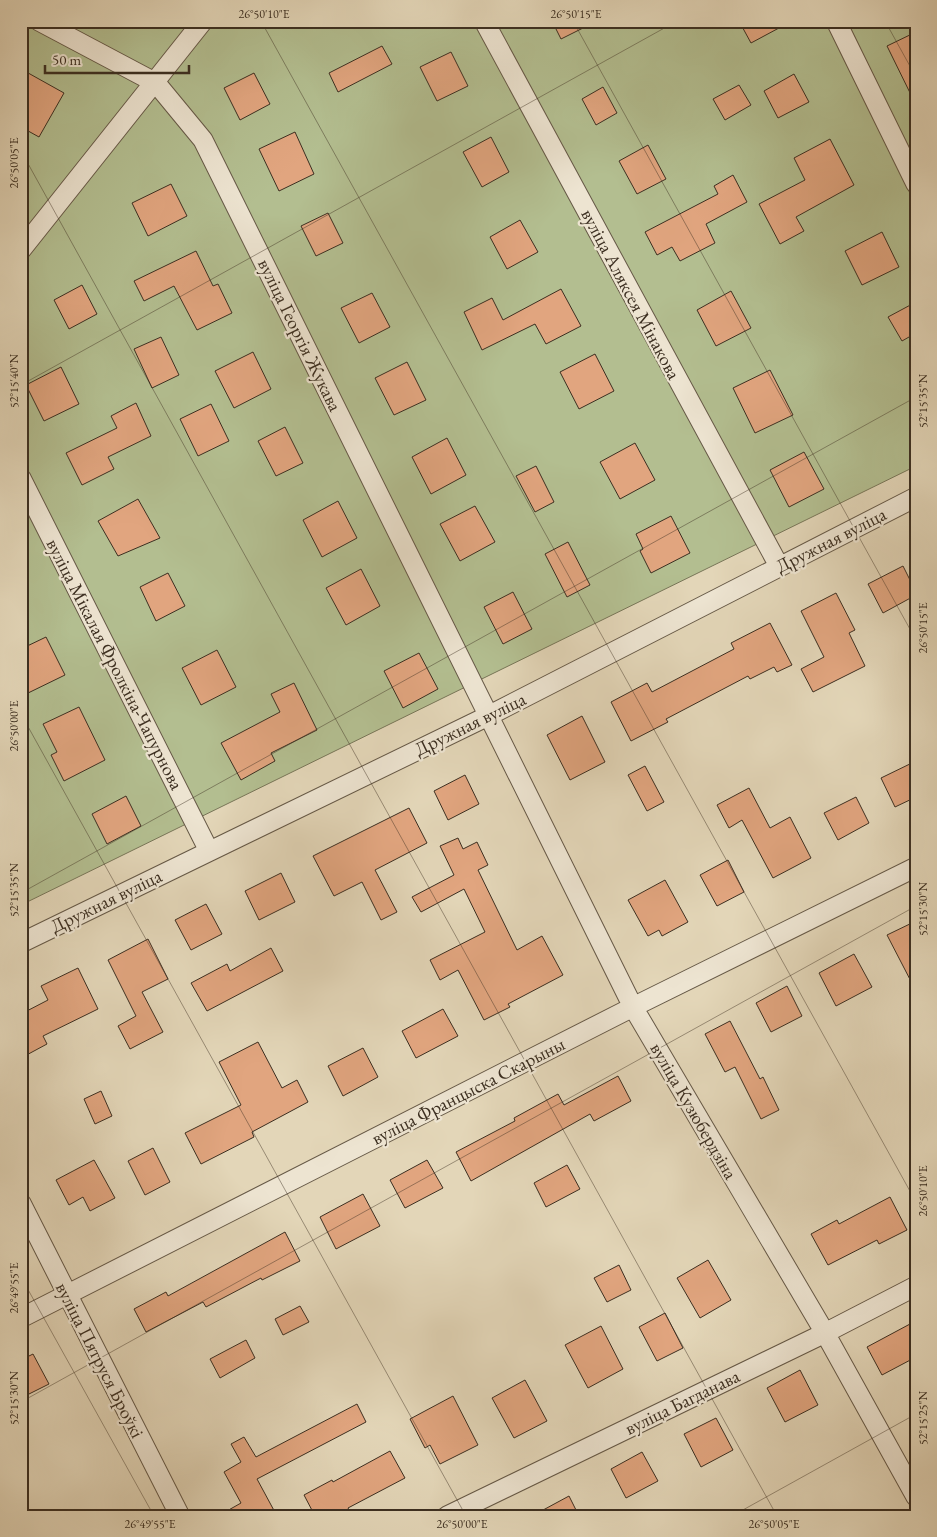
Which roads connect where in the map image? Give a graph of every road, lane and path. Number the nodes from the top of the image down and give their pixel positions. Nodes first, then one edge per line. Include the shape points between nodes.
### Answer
1 (39, 21) edge
2 (203, 21) edge
3 (484, 21) edge
4 (836, 21) edge
5 (156, 83) junction
6 (916, 184) edge
7 (21, 250) edge
8 (21, 478) edge
9 (916, 497) edge
10 (779, 566) junction
11 (488, 716) junction
12 (209, 851) junction
13 (916, 867) edge
14 (21, 943) edge
15 (633, 1007) junction
16 (21, 1203) edge
17 (916, 1286) edge
18 (67, 1294) junction
19 (21, 1318) edge
20 (825, 1333) junction
21 (916, 1497) edge
22 (180, 1516) edge
23 (447, 1516) edge

1 - 5 street, вуліца Георгія Жукава
2 - 5 street
3 - 10 street, вуліца Аляксея Мінакова
4 - 6 street
5 - 7 street
5 - 11 street, вуліца Георгія Жукава via 203,140
8 - 12 street, вуліца Мікалая Фролкіна-Чапурнова
9 - 10 street, Дружная вуліца
10 - 11 street, Дружная вуліца
11 - 12 street, Дружная вуліца
11 - 15 street, вуліца Кузюбердзіна
12 - 14 street, Дружная вуліца
13 - 15 street, вуліца Францыска Скарыны
15 - 18 street, вуліца Францыска Скарыны
15 - 20 street, вуліца Кузюбердзіна
16 - 18 street, вуліца Пятруся Броўкі
17 - 20 street, вуліца Багданава
18 - 19 street, вуліца Францыска Скарыны
18 - 22 street, вуліца Пятруся Броўкі
20 - 21 street, вуліца Кузюбердзіна
20 - 23 street, вуліца Багданава

